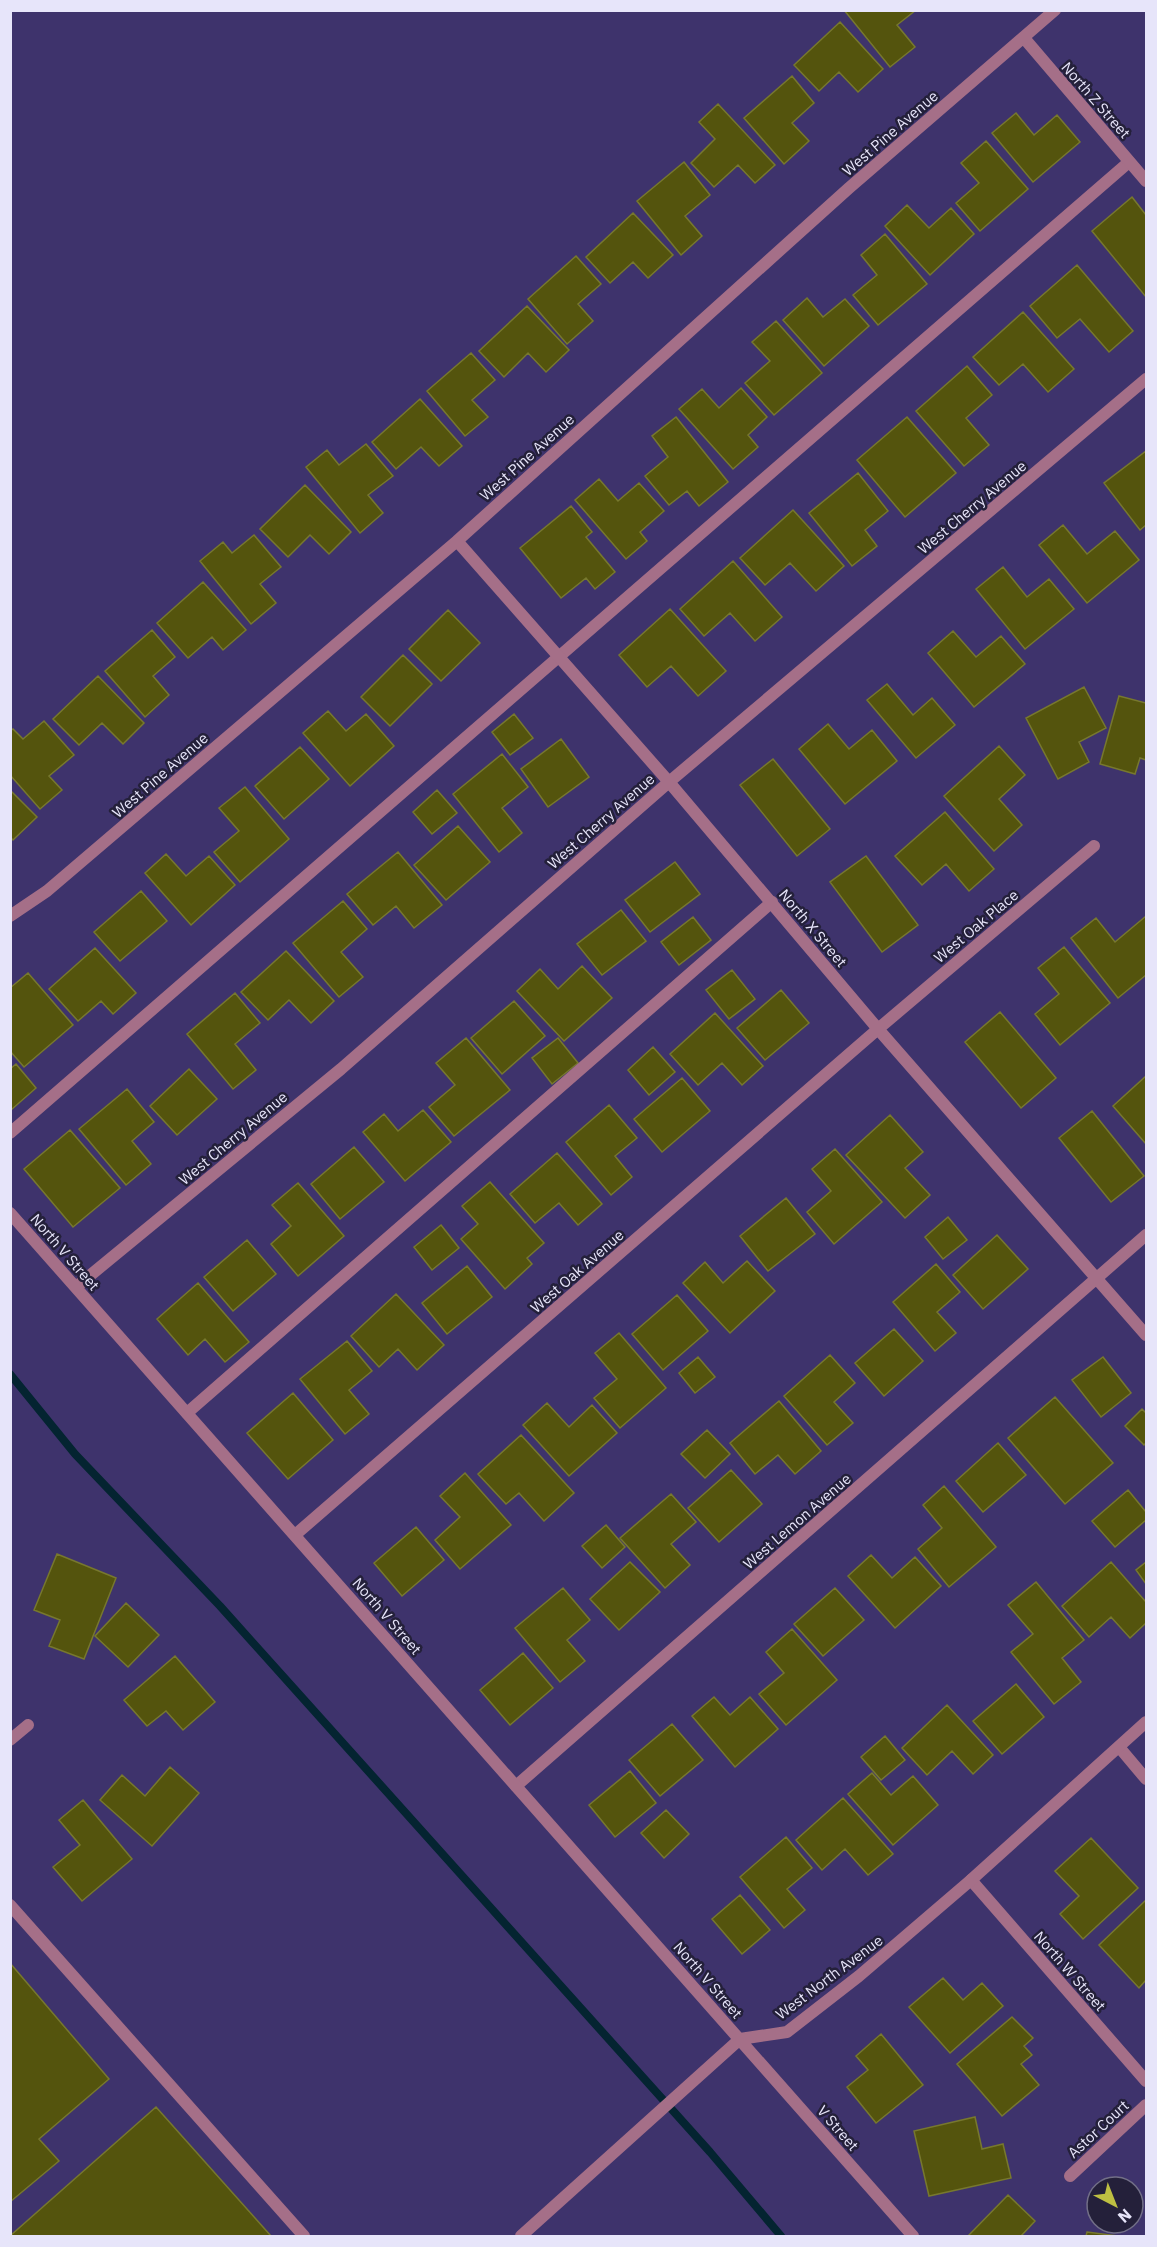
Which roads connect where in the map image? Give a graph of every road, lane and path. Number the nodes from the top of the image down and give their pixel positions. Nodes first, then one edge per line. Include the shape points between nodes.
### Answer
1 (1055, 10) edge
2 (1024, 38) junction
3 (1129, 162) junction
4 (1146, 181) edge
5 (1146, 379) edge
6 (457, 540) junction
7 (560, 658) junction
8 (669, 782) junction
9 (1094, 846) dead end
10 (772, 902) junction
11 (10, 916) edge
12 (878, 1029) junction
13 (10, 1133) edge
14 (10, 1213) edge
15 (1146, 1235) edge
16 (1097, 1278) junction
17 (76, 1287) junction
18 (1146, 1335) edge
19 (187, 1413) junction
20 (295, 1535) junction
21 (1146, 1722) edge
22 (28, 1725) dead end
23 (10, 1740) edge
24 (1119, 1747) junction
25 (1146, 1779) edge
26 (516, 1786) junction
27 (971, 1880) junction
28 (10, 1905) edge
29 (740, 2039) junction
30 (1146, 2081) edge
31 (1146, 2105) edge
32 (1070, 2176) dead end
33 (304, 2236) edge
34 (521, 2236) edge
35 (913, 2236) edge

1 - 2 street, West Pine Avenue
2 - 3 street, North Z Street
2 - 6 street, West Pine Avenue via 849,188
3 - 4 street, North Z Street
3 - 7 street
5 - 8 street, West Cherry Avenue
6 - 7 street, North X Street
6 - 11 street, West Pine Avenue via 48,891
7 - 8 street, North X Street
7 - 13 street
8 - 10 street, North X Street
8 - 17 street, West Cherry Avenue via 341,1069
9 - 12 street, West Oak Place
10 - 12 street, North X Street
10 - 19 street
12 - 16 street, North X Street
12 - 20 street, West Oak Avenue
14 - 17 street, North V Street
15 - 16 street, West Lemon Avenue
16 - 18 street, North X Street
16 - 26 street, West Lemon Avenue
17 - 19 street, North V Street
19 - 20 street, North V Street
20 - 26 street, North V Street
21 - 24 street, West North Avenue
22 - 23 street
24 - 25 street
24 - 27 street, West North Avenue
26 - 29 street, North V Street
27 - 29 street, West North Avenue via 859,1976 786,2032
27 - 30 street, North W Street
28 - 33 street
29 - 34 street
29 - 35 street, V Street
31 - 32 street, Astor Court

